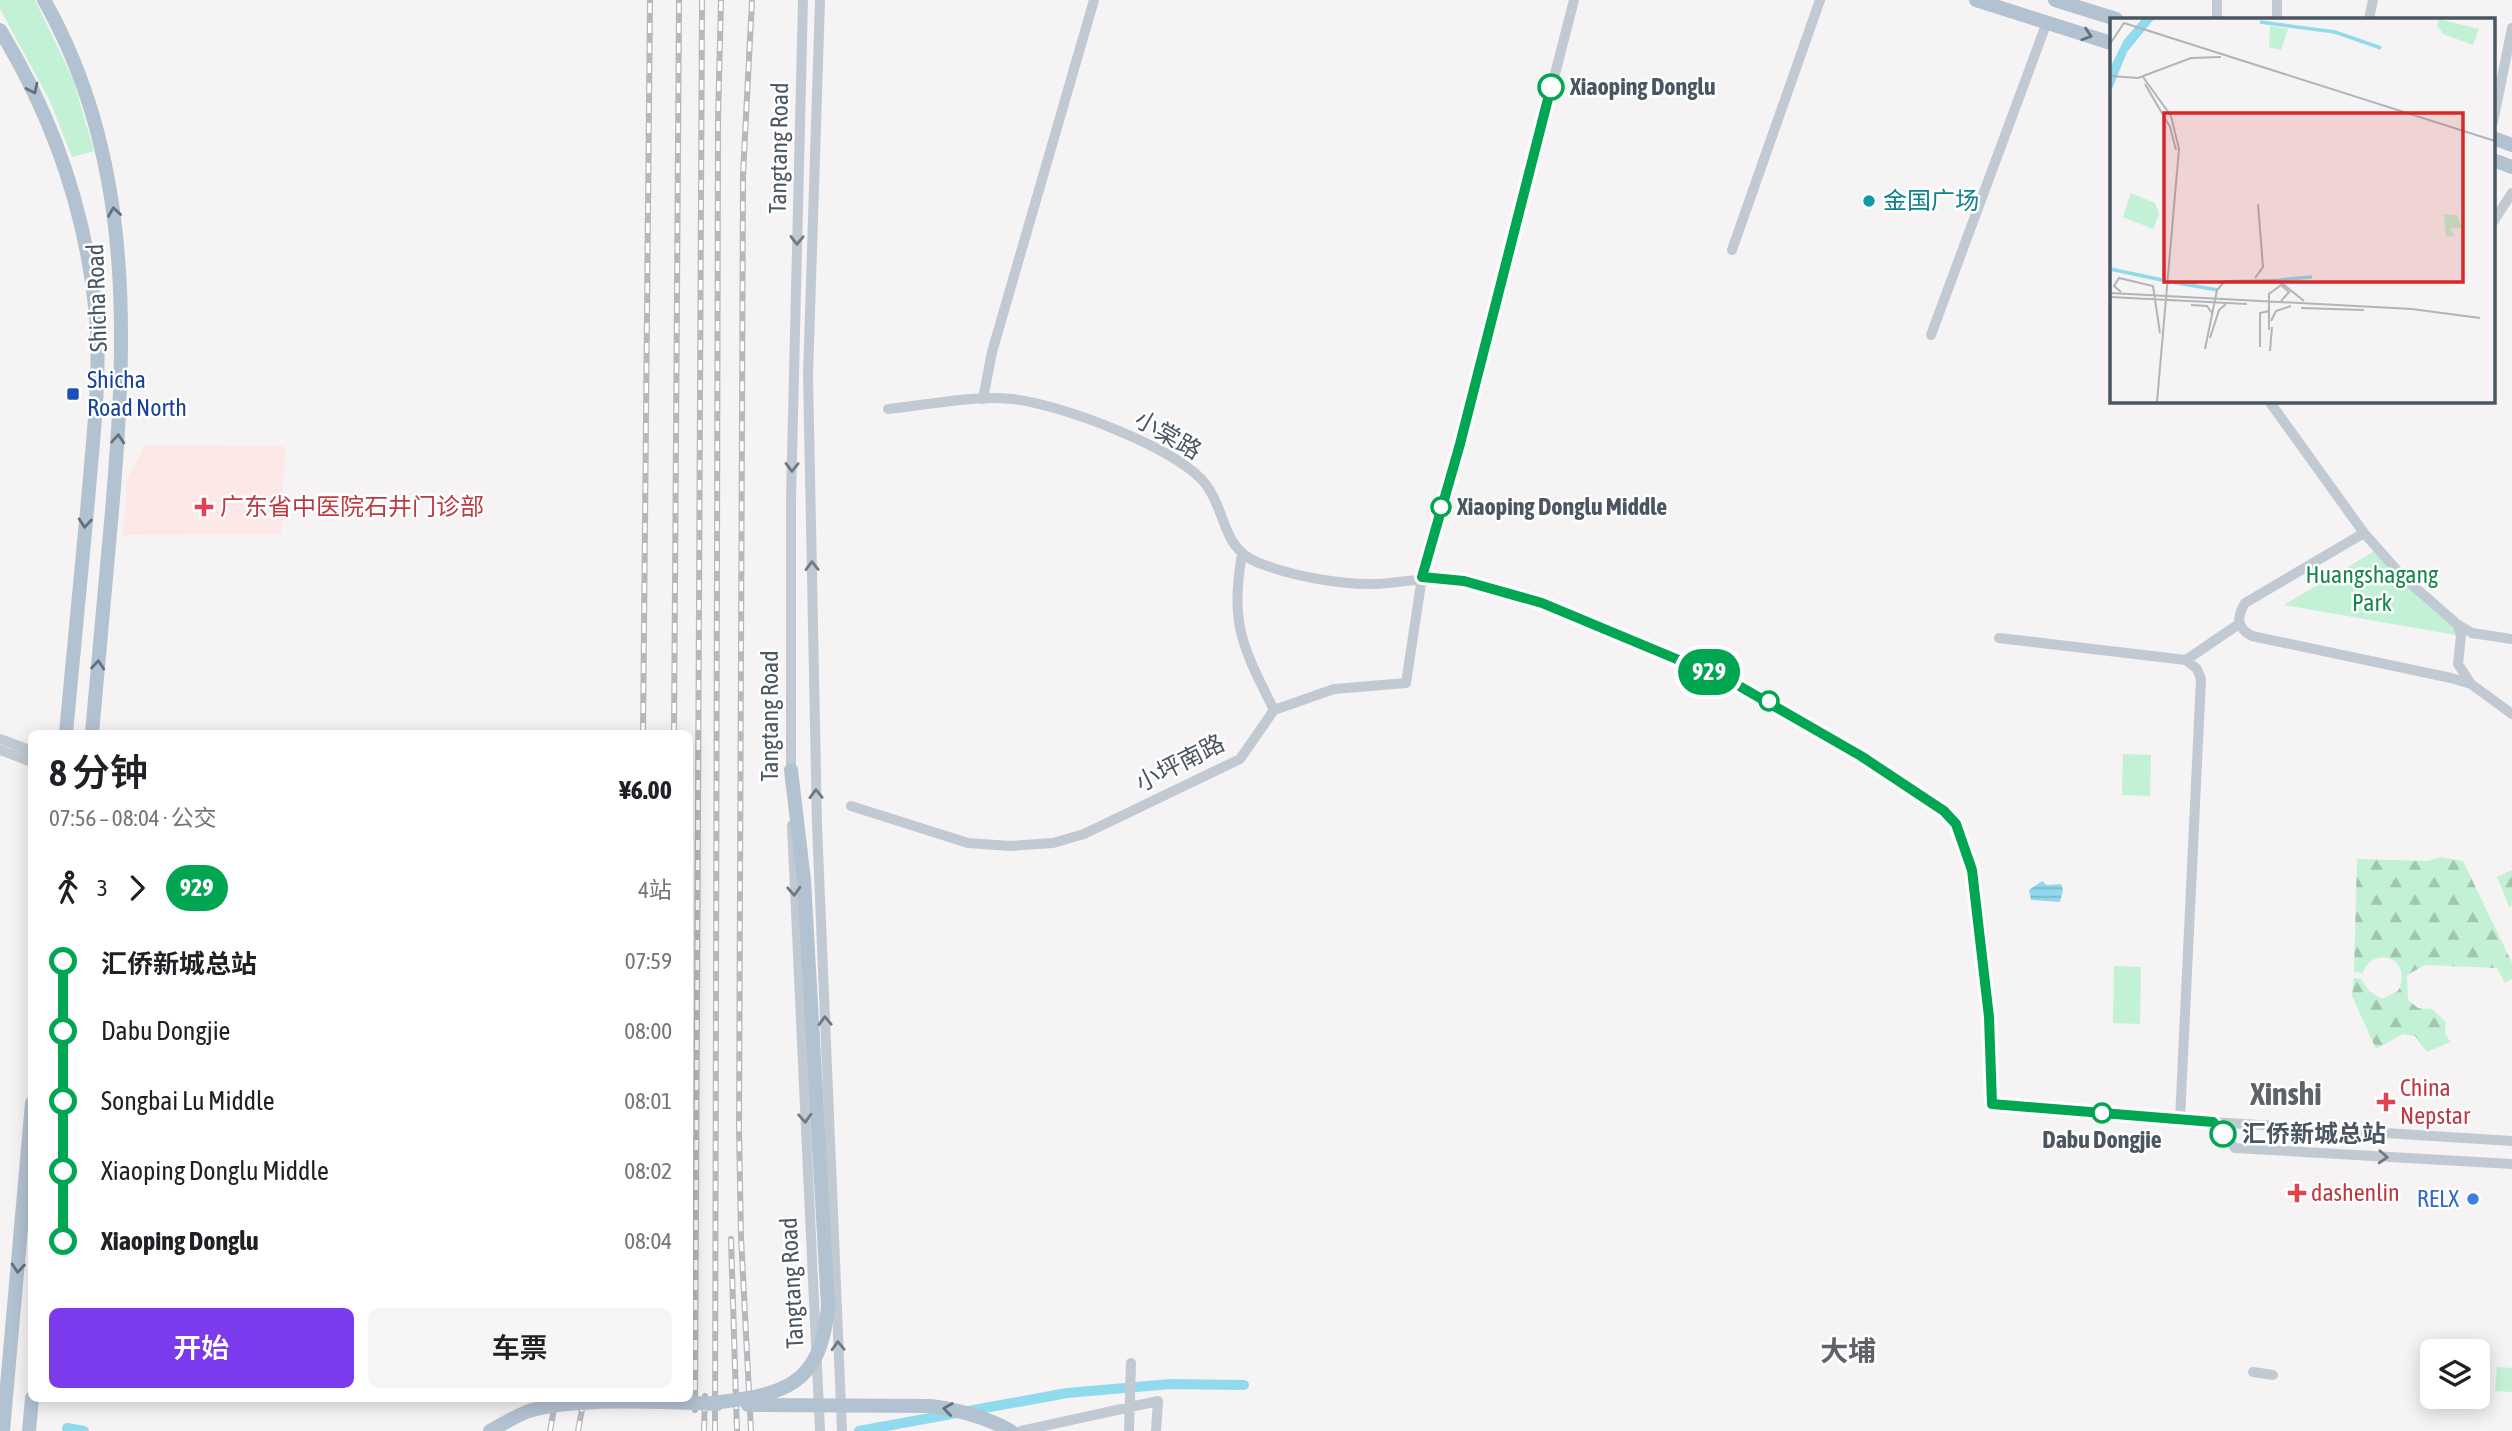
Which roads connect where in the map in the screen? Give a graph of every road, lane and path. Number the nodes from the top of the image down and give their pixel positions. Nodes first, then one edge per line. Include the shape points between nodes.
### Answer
1 (44, 0) edge
2 (803, 0) edge
3 (820, 0) edge
4 (1094, 0) edge
5 (1574, 0) edge
6 (1820, 0) edge
7 (1976, 0) edge
8 (2055, 0) edge
9 (2217, 0) edge
10 (2277, 0) edge
11 (2373, 0) edge
12 (2113, 18) edge
13 (2217, 18) edge
14 (2277, 18) edge
15 (2369, 18) edge
16 (2047, 22) junction
17 (2512, 28) edge
18 (0, 30) edge
19 (2110, 43) edge
20 (2494, 117) edge
21 (2494, 138) edge
22 (2512, 145) edge
23 (2494, 160) edge
24 (2512, 167) edge
25 (2512, 193) edge
26 (2494, 220) edge
27 (1732, 250) dead end
28 (1931, 334) dead end
29 (983, 399) junction
30 (2270, 402) edge
31 (888, 409) dead end
32 (2364, 533) junction
33 (1242, 555) junction
34 (1422, 577) junction
35 (2457, 624) junction
36 (2241, 628) junction
37 (1999, 638) dead end
38 (2512, 639) edge
39 (2186, 660) junction
40 (2470, 684) junction
41 (1274, 710) junction
42 (2512, 714) edge
43 (66, 730) edge
44 (92, 730) edge
45 (0, 739) edge
46 (0, 750) edge
47 (28, 750) edge
48 (28, 760) edge
49 (791, 770) junction
50 (851, 806) dead end
51 (2180, 1119) junction
52 (2213, 1122) junction
53 (2512, 1141) edge
54 (28, 1145) edge
55 (2512, 1164) edge
56 (1131, 1363) dead end
57 (2253, 1372) dead end
58 (2273, 1375) dead end
59 (32, 1402) edge
60 (711, 1403) junction
61 (1130, 1408) junction
62 (2, 1427) edge
63 (29, 1431) edge
64 (490, 1431) edge
65 (821, 1431) edge
66 (842, 1431) edge
67 (1012, 1431) edge
68 (1021, 1431) edge
69 (1129, 1431) edge
70 (1156, 1431) edge

44 -> 1 main road, Shicha Road via 117,446 123,338 121,270 101,139 70,52
2 -> 49 street, Tangtang Road via 791,499
66 -> 3 street, Tangtang Road via 817,825 808,389
4 - 29 street via 992,352
5 - 34 street
6 - 27 street
7 - 16 main road
8 - 12 main road
9 - 13 street
10 - 14 street
11 - 15 street
16 -> 19 main road
16 - 28 street
17 - 20 street
18 -> 43 main road, Shicha Road via 29,81 62,156 84,235 96,314 93,439
21 - 22 main road
23 - 24 main road
25 - 26 street
29 - 31 street, 小棠路
29 - 33 street, 小棠路 via 1015,399 1094,422 1170,455 1207,485 1228,539
30 - 32 street
32 - 35 street via 2402,576
32 - 36 street via 2245,603 2238,613
33 - 34 street via 1259,564 1317,578 1371,584
33 - 41 street via 1236,616 1242,642
34 - 41 street via 1406,683 1334,690
34 - 51 street via 1464,581 1542,603 1734,683 1881,768 1944,811 1956,824 1972,870 1989,1017 1992,1104
35 - 38 street via 2473,633
35 - 40 street via 2458,664
36 - 39 street
36 - 40 street via 2252,636
37 - 39 street
39 - 51 street via 2197,669 2202,694
40 - 42 street
41 - 50 street, 小坪南路 via 1240,759 1084,834 1053,843 968,843
45 - 47 street
46 - 48 street
49 - 60 main road, bridge via 804,880 827,1327 816,1360 800,1380 774,1393
49 -> 65 street, Tangtang Road
51 - 52 street
52 - 53 street
52 -> 55 street via 2235,1148
54 -> 62 main road
56 - 61 street
57 - 58 street
59 - 63 main road
60 - 64 main road, bridge via 593,1403 547,1408 519,1415
67 -> 60 main road, bridge via 993,1420 931,1406
61 - 68 street
61 - 69 street
61 - 70 street via 1158,1401

